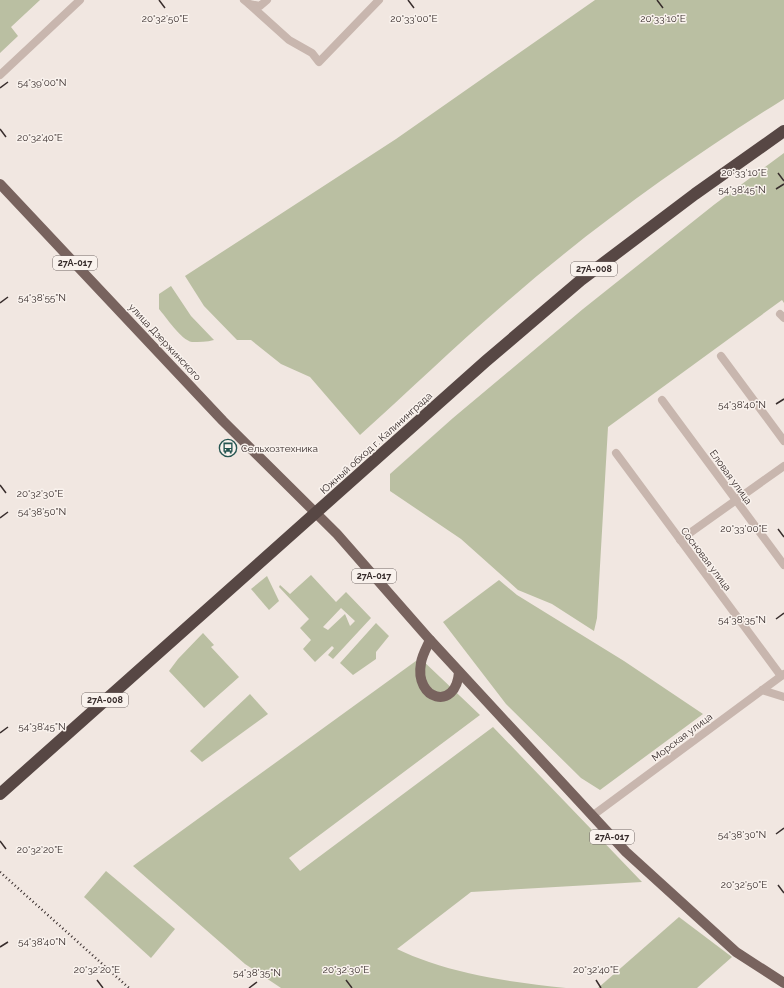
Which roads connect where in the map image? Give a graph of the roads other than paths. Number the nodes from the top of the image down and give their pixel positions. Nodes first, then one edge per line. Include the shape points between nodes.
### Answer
1 (80, 0) edge
2 (266, 0) edge
3 (379, 0) edge
4 (246, 2) edge
5 (0, 76) edge
6 (784, 131) edge
7 (0, 184) edge
8 (721, 356) dead end
9 (662, 400) dead end
10 (784, 441) edge
11 (616, 453) dead end
12 (784, 466) edge
13 (736, 500) junction
14 (316, 514) junction
15 (680, 540) junction
16 (784, 565) edge
17 (430, 640) junction
18 (459, 672) junction
19 (782, 675) edge
20 (762, 690) junction
21 (784, 697) edge
22 (0, 794) edge
23 (592, 816) junction
24 (784, 983) edge

1 - 5 street
2 - 4 street via 260,6
3 - 4 street via 319,62 312,53 289,40
6 - 14 highway, Южный обход г. Калининграда / 27А-008 via 581,280 486,360
7 - 14 main road, улица Дзержинского / 27А-017 via 223,421
8 - 10 street
9 - 13 street, Еловая улица
11 - 15 street, Сосновая улица
12 - 13 street
13 - 15 street
13 - 16 street, Еловая улица
14 - 17 main road, 27А-017 via 337,534
14 - 22 highway, Южный обход г. Калининграда / 27А-008
15 - 19 street, Сосновая улица
17 - 18 main road, 27А-017
17 - 18 main road via 421,663 420,674 423,686 428,692 440,697 449,694 456,688
18 - 23 main road, 27А-017
19 - 20 street, Морская улица
20 - 21 street
20 - 23 street, Морская улица
23 - 24 main road, 27А-017 via 626,852 736,952

